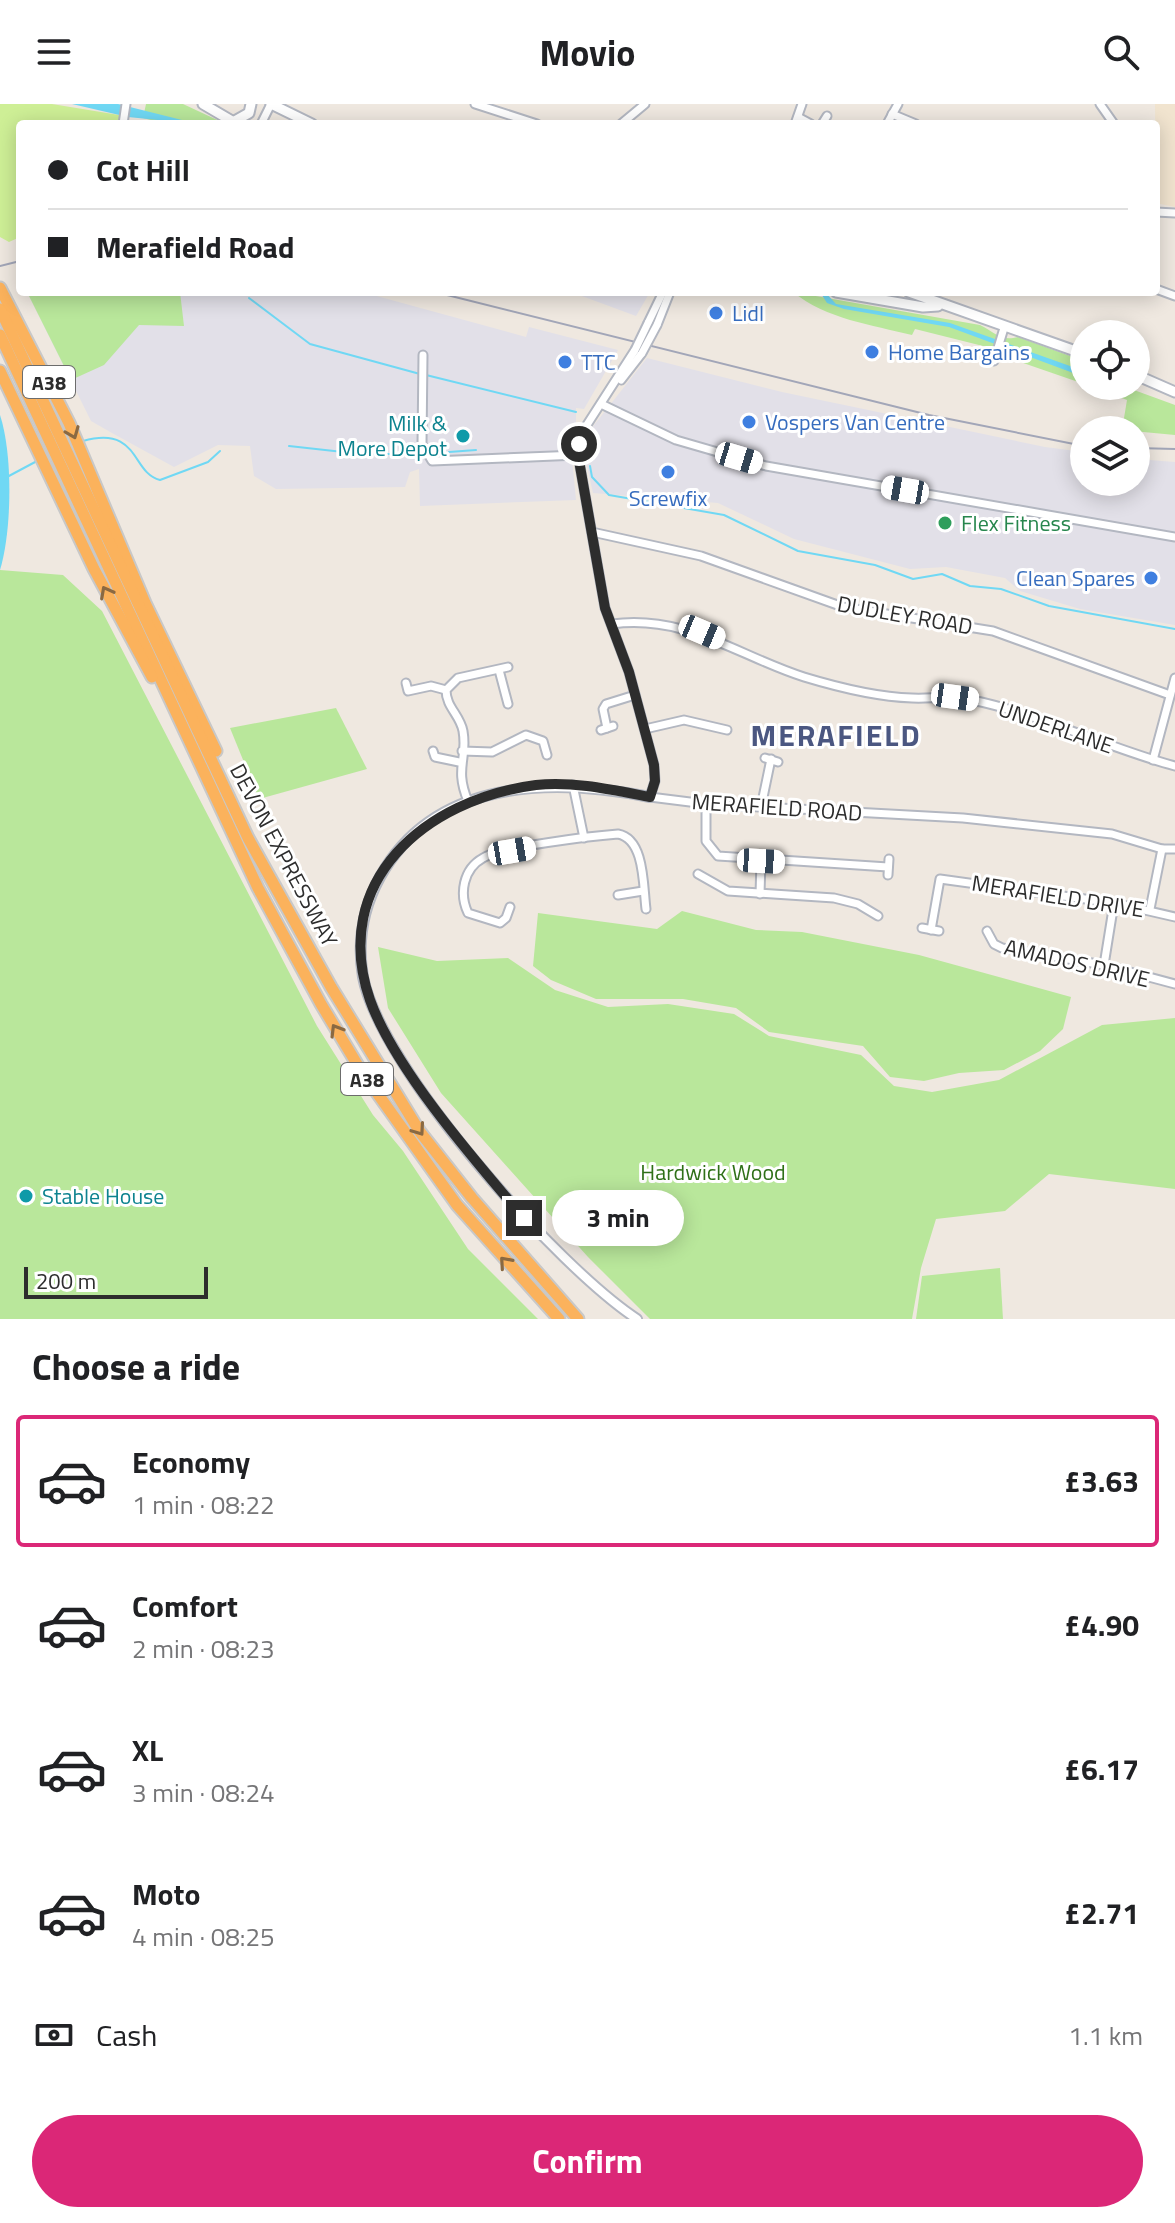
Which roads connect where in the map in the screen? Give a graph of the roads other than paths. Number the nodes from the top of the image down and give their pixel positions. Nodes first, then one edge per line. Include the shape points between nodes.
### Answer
1 (203, 104) edge
2 (251, 104) edge
3 (271, 104) edge
4 (475, 104) edge
5 (645, 104) edge
6 (802, 104) edge
7 (898, 104) edge
8 (892, 114) junction
9 (230, 120) edge
10 (239, 120) edge
11 (304, 120) edge
12 (525, 120) edge
13 (626, 120) edge
14 (796, 120) edge
15 (889, 120) edge
16 (906, 120) edge
17 (0, 288) edge
18 (662, 296) edge
19 (668, 296) edge
20 (859, 296) edge
21 (918, 296) edge
22 (941, 306) junction
23 (0, 309) edge
24 (653, 324) junction
25 (1004, 328) junction
26 (0, 335) edge
27 (1070, 349) edge
28 (423, 355) dead end
29 (994, 361) dead end
30 (0, 371) edge
31 (1150, 381) edge
32 (1175, 392) edge
33 (601, 404) junction
34 (578, 455) junction
35 (81, 498) junction
36 (592, 532) junction
37 (1175, 537) edge
38 (145, 603) junction
39 (612, 624) junction
40 (166, 662) junction
41 (508, 667) dead end
42 (499, 670) junction
43 (1175, 678) edge
44 (406, 683) dead end
45 (446, 690) junction
46 (635, 695) junction
47 (1170, 695) junction
48 (508, 704) dead end
49 (174, 706) junction
50 (607, 728) dead end
51 (645, 729) junction
52 (727, 730) dead end
53 (433, 751) dead end
54 (462, 751) junction
55 (547, 755) dead end
56 (771, 760) dead end
57 (1153, 760) junction
58 (459, 762) junction
59 (1175, 766) edge
60 (573, 785) junction
61 (650, 797) junction
62 (468, 801) junction
63 (706, 804) junction
64 (761, 807) junction
65 (584, 838) junction
66 (1162, 849) junction
67 (1175, 849) edge
68 (761, 861) junction
69 (889, 867) dead end
70 (266, 870) junction
71 (698, 874) dead end
72 (643, 891) junction
73 (760, 894) junction
74 (618, 895) dead end
75 (1114, 903) junction
76 (510, 907) dead end
77 (646, 909) dead end
78 (1150, 909) junction
79 (878, 916) dead end
80 (1175, 917) edge
81 (931, 930) dead end
82 (987, 931) dead end
83 (1104, 965) junction
84 (1175, 984) edge
85 (559, 1319) edge
86 (578, 1319) edge
87 (637, 1319) edge

1 - 9 main road
2 - 10 main road
3 - 11 main road
4 - 12 street
5 - 13 street
6 - 14 street
7 - 8 street
8 - 15 street
8 - 16 street
17 -> 38 highway, A38 via 69,423
18 - 24 street
19 - 24 street
20 - 22 main road
21 - 22 main road
22 - 25 main road
23 - 35 highway, A38
24 - 33 street, bridge
25 - 27 main road
25 - 29 street
26 - 35 highway, A38
28 - 34 street via 422,444 432,461
49 -> 30 highway, A38 via 157,687 117,614
31 - 32 main road
33 - 34 street via 583,431
33 - 37 street via 676,440 766,466
34 - 36 street
35 - 40 highway, DEVON EXPRESSWAY / A38
35 - 49 highway, DEVON EXPRESSWAY / A38
36 - 39 street
36 - 47 street, DUDLEY ROAD via 701,556 843,607 993,631
38 - 40 highway, A38
38 - 70 highway, A38
39 - 46 street
39 - 57 street, UNDERLANE via 702,632 804,677 911,698 972,700
40 - 70 highway, DEVON EXPRESSWAY / A38
41 - 42 street
42 - 45 street via 458,678
42 - 48 street
43 - 47 street
44 - 45 street via 408,691 431,686
45 - 54 street via 446,701 463,733
46 - 50 street via 606,704
46 - 51 street
47 - 57 street
85 -> 49 highway, DEVON EXPRESSWAY / A38 via 457,1205 360,1069 283,938
51 - 52 street via 684,720
51 - 61 street via 654,765
53 - 58 street via 435,757
54 - 55 street via 492,752 526,735 543,741
54 - 58 street
56 - 64 street
57 - 59 street, UNDERLANE
58 - 62 street
60 - 61 street, MERAFIELD ROAD
60 - 62 street, MERAFIELD ROAD via 539,785
60 - 65 street
61 - 63 street, MERAFIELD ROAD
62 - 87 street, MERAFIELD ROAD via 410,837 374,889 360,944 363,977 372,1003 421,1086 490,1178 592,1284
63 - 64 street, MERAFIELD ROAD
63 - 68 street via 704,828 711,850 730,859
64 - 66 street, MERAFIELD ROAD via 963,818 1112,834
65 - 72 street via 618,834 633,840
65 - 76 street via 498,852 474,864 464,891 468,913 500,923
66 - 67 street, MERAFIELD ROAD
66 - 78 street
68 - 69 street
68 - 73 street
70 -> 86 highway, DEVON EXPRESSWAY / A38 via 374,1062 420,1132
71 - 73 street via 728,891
72 - 74 street
72 - 77 street
73 - 79 street via 849,900
75 - 78 street, MERAFIELD DRIVE
75 - 81 street, MERAFIELD DRIVE via 936,879
75 - 83 street
78 - 80 street, MERAFIELD DRIVE
82 - 83 street, AMADOS DRIVE via 1002,948
83 - 84 street, AMADOS DRIVE

